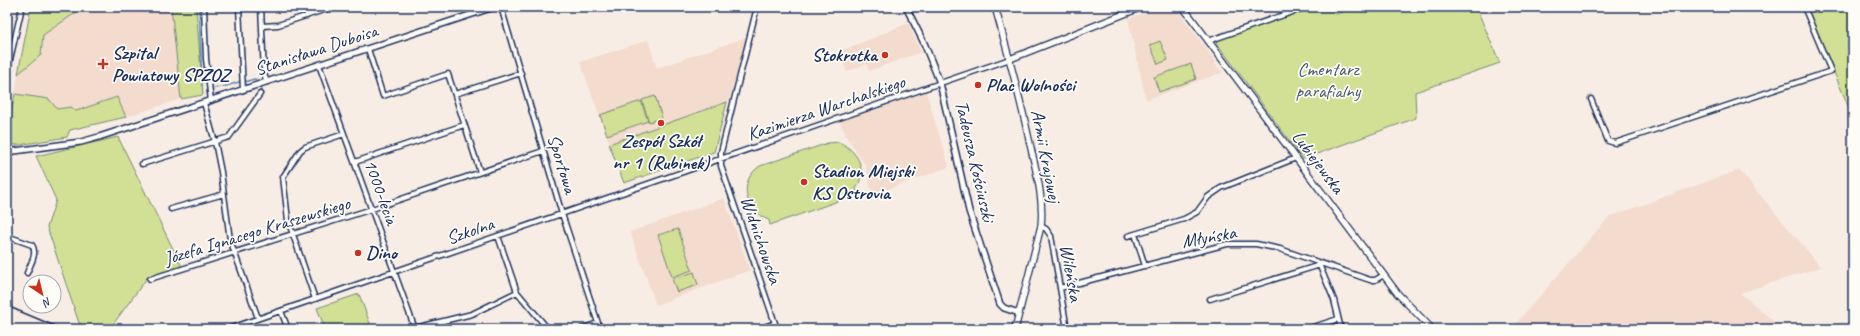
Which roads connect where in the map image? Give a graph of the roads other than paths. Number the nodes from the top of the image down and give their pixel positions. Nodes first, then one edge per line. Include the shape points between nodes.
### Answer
1 (22, 7) edge
2 (204, 7) edge
3 (239, 7) edge
4 (261, 7) edge
5 (306, 7) edge
6 (333, 7) edge
7 (494, 7) edge
8 (501, 7) edge
9 (757, 7) edge
10 (906, 7) edge
11 (995, 7) edge
12 (1142, 7) edge
13 (1307, 7) edge
14 (1342, 7) edge
15 (1351, 7) edge
16 (1804, 7) edge
17 (1184, 8) edge
18 (306, 16) junction
19 (262, 26) junction
20 (1208, 41) junction
21 (368, 49) junction
22 (1010, 59) junction
23 (320, 65) junction
24 (7, 73) edge
25 (521, 73) junction
26 (267, 82) junction
27 (940, 83) junction
28 (243, 90) junction
29 (260, 94) dead end
30 (455, 94) junction
31 (1591, 99) dead end
32 (210, 101) junction
33 (204, 103) junction
34 (464, 125) junction
35 (344, 134) junction
36 (215, 142) junction
37 (543, 151) junction
38 (7, 152) edge
39 (1296, 158) junction
40 (721, 159) junction
41 (355, 162) junction
42 (142, 164) dead end
43 (480, 172) junction
44 (224, 194) junction
45 (170, 209) dead end
46 (372, 210) junction
47 (562, 214) junction
48 (1041, 226) junction
49 (292, 234) junction
50 (1135, 234) junction
51 (7, 236) edge
52 (498, 236) junction
53 (1128, 236) dead end
54 (234, 252) junction
55 (1319, 263) junction
56 (1145, 266) junction
57 (394, 271) junction
58 (27, 273) dead end
59 (1384, 275) junction
60 (150, 279) dead end
61 (1060, 288) junction
62 (517, 292) junction
63 (315, 298) junction
64 (1210, 299) dead end
65 (281, 311) junction
66 (1019, 313) junction
67 (258, 318) junction
68 (1338, 319) junction
69 (598, 323) junction
70 (775, 323) junction
71 (228, 329) edge
72 (288, 329) edge
73 (415, 329) edge
74 (548, 329) edge
75 (580, 329) edge
76 (600, 329) edge
77 (759, 329) edge
78 (777, 329) edge
79 (1015, 329) edge
80 (1067, 329) edge
81 (1307, 329) edge
82 (1341, 329) edge
83 (1432, 329) edge

1 - 24 street
2 - 32 street
3 - 28 street
4 - 19 street
5 - 18 street
6 - 18 street
7 - 21 street, Stanisława Duboisa
8 - 25 street, Sportowa
9 - 40 street
10 - 27 street, Tadeusza Kościuszki
11 - 22 main road, Armii Krajowej
12 - 22 main road
13 - 20 street
14 - 15 street
16 - 31 street via 1831,71 1615,143 1608,141
17 - 20 main road, Lubiejewska
18 - 19 street via 278,25
19 - 26 street via 264,74
20 - 39 main road, Lubiejewska
21 - 23 street, Stanisława Duboisa
21 - 30 street via 383,96 448,74
22 - 27 street, Kazimierza Warchalskiego
22 - 48 main road, Armii Krajowej via 1039,185
23 - 26 street, Stanisława Duboisa
23 - 35 street, 1000-lecia
25 - 30 street
25 - 37 street, Sportowa
26 - 28 street, Stanisława Duboisa
27 - 40 street, Kazimierza Warchalskiego
27 - 66 street, Tadeusza Kościuszki via 969,211 990,277 1000,304
28 - 32 street, Stanisława Duboisa
29 - 36 street via 229,137
30 - 34 street
32 - 33 street, Stanisława Duboisa
33 - 36 street
33 - 38 street, Stanisława Duboisa via 93,139
34 - 41 street
34 - 43 street
35 - 41 street, 1000-lecia
35 - 49 street via 300,151 283,177
36 - 42 street
36 - 44 street
37 - 43 street, Józefa Ignacego Kraszewskiego
37 - 47 street, Sportowa
39 - 50 street via 1221,188 1208,197 1196,212 1184,219
39 - 59 main road, Lubiejewska
40 - 47 street, Szkolna
40 - 70 street, Widnichowska via 721,166
41 - 46 street, 1000-lecia
43 - 46 street, Józefa Ignacego Kraszewskiego
44 - 45 street
44 - 54 street
46 - 49 street, Józefa Ignacego Kraszewskiego
46 - 57 street, 1000-lecia
47 - 52 street, Szkolna
47 - 69 street, Sportowa
48 - 61 street, Wileńska via 1051,236
48 - 66 main road, Armii Krajowej
49 - 54 street, Józefa Ignacego Kraszewskiego
49 - 63 street
50 - 53 street
50 - 56 street
51 - 58 street via 34,248 35,252
52 - 57 street, Szkolna
52 - 62 street
54 - 60 street, Józefa Ignacego Kraszewskiego
54 - 67 street
55 - 56 street, Młyńska via 1280,248 1256,244 1227,244
55 - 59 street, Młyńska via 1370,280
55 - 64 street
55 - 68 street via 1334,300
56 - 61 street, Młyńska
57 - 63 street, Szkolna
57 - 73 street, 1000-lecia
59 - 83 main road, Lubiejewska via 1398,294
61 - 80 street, Wileńska
62 - 73 street via 472,314
62 - 74 street
63 - 65 street, Szkolna
65 - 67 street, Szkolna
65 - 72 street
66 - 79 main road, Armii Krajowej
67 - 71 street, Szkolna
68 - 81 street
68 - 82 street
69 - 75 street
69 - 76 street, Sportowa
70 - 77 street
70 - 78 street, Widnichowska

